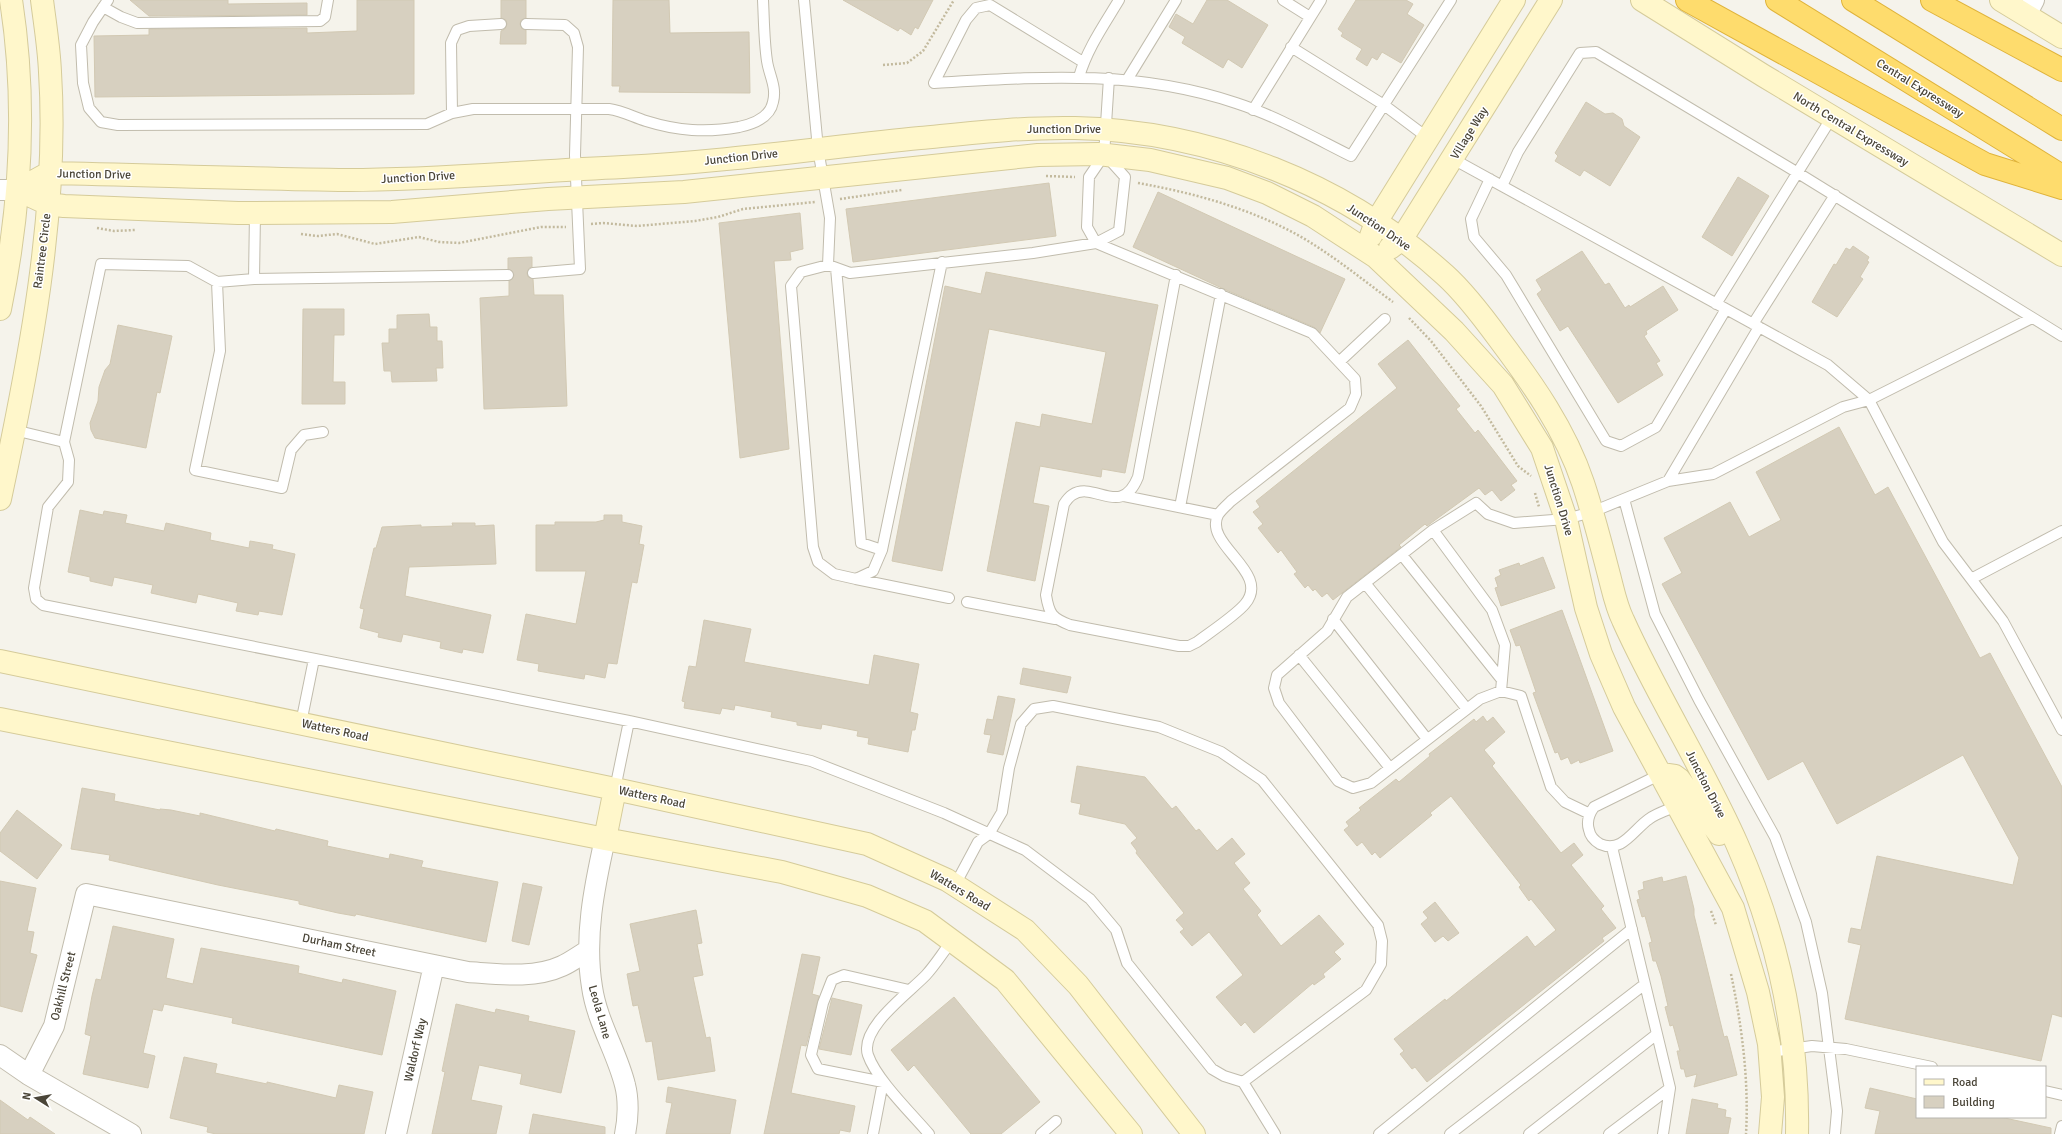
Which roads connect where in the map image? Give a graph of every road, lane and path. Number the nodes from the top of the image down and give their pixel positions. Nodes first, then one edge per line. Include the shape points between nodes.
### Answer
1 (11, 0) edge
2 (42, 0) edge
3 (328, 0) edge
4 (763, 0) edge
5 (804, 0) edge
6 (954, 0) edge
7 (1119, 0) edge
8 (1176, 0) edge
9 (1283, 0) edge
10 (1321, 0) edge
11 (1451, 0) edge
12 (1514, 0) edge
13 (1551, 0) edge
14 (1642, 0) edge
15 (1688, 0) edge
16 (1777, 0) edge
17 (1854, 0) edge
18 (1932, 0) edge
19 (2001, 0) edge
20 (105, 3) edge
21 (2030, 8) edge
22 (1310, 17) junction
23 (501, 24) dead end
24 (526, 24) dead end
25 (2062, 37) edge
26 (1292, 47) junction
27 (1083, 62) junction
28 (883, 65) dead end
29 (2062, 70) edge
30 (1079, 77) junction
31 (1109, 78) junction
32 (1127, 80) junction
33 (1384, 105) junction
34 (575, 110) junction
35 (1253, 110) junction
36 (452, 113) junction
37 (1832, 117) junction
38 (2062, 128) edge
39 (1106, 130) junction
40 (1428, 138) junction
41 (818, 149) junction
42 (1104, 155) junction
43 (1453, 159) junction
44 (576, 169) junction
45 (49, 173) junction
46 (1798, 173) junction
47 (1042, 176) dead end
48 (2062, 176) edge
49 (822, 177) junction
50 (1089, 177) junction
51 (1490, 180) junction
52 (1125, 181) junction
53 (1502, 186) junction
54 (2062, 188) edge
55 (9, 190) edge
56 (905, 190) dead end
57 (1835, 195) junction
58 (577, 197) junction
59 (828, 200) junction
60 (48, 204) junction
61 (255, 213) junction
62 (1376, 222) junction
63 (578, 225) junction
64 (1401, 240) junction
65 (359, 241) dead end
66 (1096, 243) junction
67 (1371, 254) junction
68 (2062, 255) edge
69 (942, 262) junction
70 (832, 267) junction
71 (533, 273) dead end
72 (508, 274) dead end
73 (1176, 275) junction
74 (254, 279) junction
75 (217, 282) junction
76 (1221, 294) junction
77 (1716, 304) junction
78 (1399, 306) dead end
79 (0, 308) edge
80 (1726, 309) junction
81 (1404, 312) dead end
82 (2032, 318) junction
83 (1384, 319) dead end
84 (1756, 326) junction
85 (2062, 336) edge
86 (1339, 362) junction
87 (1869, 400) junction
88 (14, 430) junction
89 (323, 432) dead end
90 (64, 442) junction
91 (1668, 481) junction
92 (1532, 483) dead end
93 (1534, 489) dead end
94 (1124, 496) junction
95 (0, 499) edge
96 (1624, 499) junction
97 (1180, 507) junction
98 (1592, 512) junction
99 (1218, 515) junction
100 (1566, 519) junction
101 (1543, 521) junction
102 (1433, 530) junction
103 (2062, 531) edge
104 (882, 550) junction
105 (1402, 555) junction
106 (856, 579) junction
107 (1971, 579) junction
108 (1365, 584) junction
109 (949, 598) dead end
110 (967, 602) dead end
111 (1055, 619) junction
112 (1333, 619) junction
113 (1299, 655) junction
114 (314, 659) junction
115 (0, 661) edge
116 (1502, 680) junction
117 (1501, 691) junction
118 (1467, 710) junction
119 (0, 719) edge
120 (629, 721) junction
121 (301, 724) junction
122 (2062, 730) edge
123 (1427, 739) junction
124 (1390, 768) junction
125 (1661, 774) junction
126 (615, 789) junction
127 (1677, 806) junction
128 (1592, 810) junction
129 (989, 834) junction
130 (605, 839) junction
131 (1612, 847) junction
132 (1751, 879) junction
133 (955, 885) junction
134 (86, 894) joint
135 (1708, 904) dead end
136 (1632, 929) junction
137 (1718, 930) dead end
138 (952, 941) junction
139 (589, 950) junction
140 (434, 965) junction
141 (1730, 972) dead end
142 (1645, 984) junction
143 (909, 990) junction
144 (1657, 1034) junction
145 (1794, 1048) junction
146 (1829, 1048) junction
147 (1770, 1052) junction
148 (0, 1055) edge
149 (1927, 1066) edge
150 (29, 1074) junction
151 (883, 1082) junction
152 (1243, 1082) junction
153 (1670, 1088) junction
154 (2046, 1091) edge
155 (2062, 1095) edge
156 (1056, 1121) dead end
157 (2062, 1126) edge
158 (131, 1134) edge
159 (396, 1134) edge
160 (626, 1134) edge
161 (873, 1134) edge
162 (929, 1134) edge
163 (1041, 1134) edge
164 (1131, 1134) edge
165 (1194, 1134) edge
166 (1275, 1134) edge
167 (1379, 1134) edge
168 (1450, 1134) edge
169 (1529, 1134) edge
170 (1609, 1134) edge
171 (1662, 1134) edge
172 (1746, 1134) edge
173 (1770, 1134) edge
174 (1797, 1134) edge
175 (1835, 1134) edge
176 (2060, 1134) edge

1 - 55 street via 20,103
2 - 45 street, Raintree Circle via 50,72
3 - 20 lane via 325,17 320,21 137,22 121,17
4 - 34 lane via 767,60 774,86 774,102 768,113 752,124 714,131 686,131 644,120 622,111
5 - 41 lane
6 - 28 path via 923,51 907,63
7 - 27 lane
8 - 32 lane
9 - 22 lane
10 - 22 lane
11 - 33 lane
12 - 40 street
13 - 43 street, Village Way
14 - 37 street, North Central Expressway
15 - 54 highway via 1985,164
16 - 48 highway, Central Expressway
17 - 38 highway
18 - 29 highway
19 - 21 street
20 - 36 lane via 80,44 83,83 89,108 101,122 118,125 426,124
21 - 25 street
22 - 26 lane
23 - 36 lane via 469,26 457,30 451,43
24 - 34 lane via 565,25 574,33 578,47
26 - 33 lane
26 - 35 lane
27 - 30 lane
27 - 30 lane via 990,5 976,8 966,20 934,82
30 - 31 lane
31 - 32 lane
31 - 39 lane
32 - 35 lane via 1139,80 1194,92
33 - 35 lane via 1351,156
33 - 40 lane
34 - 36 lane via 473,109
34 - 44 lane
37 - 46 lane
37 - 68 street, North Central Expressway
39 - 41 street, Junction Drive via 1006,129
39 - 42 lane
39 - 62 street, Junction Drive via 1186,141 1250,160 1327,193
40 - 62 street
41 - 44 street, Junction Drive via 664,165
41 - 49 lane
42 - 49 street, Junction Drive via 1038,155
42 - 50 lane
42 - 52 lane via 1125,177
42 - 67 street, Junction Drive via 1150,160 1228,178 1260,190 1313,216
43 - 51 lane
43 - 64 street, Village Way
44 - 45 street, Junction Drive via 353,180
44 - 58 lane
45 - 55 street, Junction Drive
45 - 60 street, Raintree Circle
46 - 53 lane via 1596,52 1580,53 1518,152
46 - 57 lane
46 - 77 lane
47 - 50 path
49 - 58 street, Junction Drive via 684,192
49 - 59 lane
50 - 66 lane via 1087,227
51 - 53 lane
51 - 80 lane via 1471,220 1474,237 1506,275 1606,441 1621,446 1656,427
52 - 66 lane via 1119,231
52 - 78 path via 1177,190 1257,216 1302,237
53 - 77 lane
55 - 60 street, Junction Drive
55 - 79 street via 9,263
56 - 59 path
57 - 82 lane
57 - 84 lane
58 - 61 street, Junction Drive via 392,212
58 - 63 lane
59 - 63 path via 743,209 695,221 637,226 603,223
59 - 70 lane
60 - 61 street, Junction Drive via 132,210
60 - 88 street, Raintree Circle via 36,304
61 - 74 lane
62 - 64 street, Junction Drive
62 - 67 street
63 - 65 path via 541,227 459,243 419,237 375,244
63 - 71 lane via 580,269
64 - 67 street, Village Way
64 - 98 street, Junction Drive via 1448,277 1485,320 1535,386 1580,472
66 - 69 lane via 1033,253
66 - 73 lane
67 - 100 street, Junction Drive via 1454,331 1503,385 1542,448
69 - 70 lane via 850,273
69 - 104 lane
70 - 104 lane via 861,543
70 - 106 lane via 801,272 791,286 813,547 818,562 834,574
72 - 74 lane
73 - 76 lane
73 - 94 lane via 1138,477 1133,489
74 - 75 lane
75 - 89 lane via 220,351 195,470 282,488 291,450 304,435
75 - 90 lane via 188,266 101,264
76 - 86 lane via 1312,333
76 - 97 lane
77 - 80 lane
80 - 84 lane
81 - 92 path via 1431,341 1481,406 1518,466 1531,476
82 - 85 lane
82 - 87 lane
83 - 86 lane
84 - 87 lane via 1828,365
84 - 91 lane
86 - 99 lane via 1355,379 1356,394 1350,408 1231,501
87 - 91 lane via 1843,407 1713,474
87 - 107 lane via 1943,542
88 - 90 lane
88 - 95 street, Raintree Circle
90 - 114 lane via 69,460 68,482 48,507 34,588 36,599 43,605 54,608
91 - 96 lane
93 - 101 path
94 - 97 lane
94 - 111 lane via 1085,492 1073,494 1064,504 1046,595 1048,609
96 - 98 lane
96 - 146 lane via 1655,614 1699,700 1775,837 1806,922 1822,993
97 - 99 lane
98 - 100 lane
98 - 132 street, Junction Drive via 1620,615 1736,842
99 - 111 lane via 1219,534 1250,580 1250,593 1246,604 1197,642 1189,646 1179,646 1070,625
100 - 101 lane
100 - 125 street, Junction Drive via 1586,608 1602,654 1624,707
101 - 102 lane via 1514,523 1488,514 1476,503
102 - 105 lane
102 - 116 lane via 1492,610 1505,645
103 - 107 lane
104 - 106 lane via 874,571
105 - 108 lane
105 - 116 lane
106 - 109 lane
107 - 122 lane via 2004,621
108 - 112 lane via 1347,597
108 - 118 lane
110 - 111 lane
112 - 113 lane via 1327,631
112 - 123 lane
113 - 124 lane
113 - 124 lane via 1277,675 1274,688 1279,703 1338,781 1353,788 1371,783
114 - 120 lane
114 - 121 lane
115 - 121 street, Watters Road
116 - 117 lane
117 - 118 lane via 1480,699
117 - 128 lane via 1521,696 1551,787 1565,802
118 - 123 lane
119 - 130 street
120 - 126 lane
120 - 129 lane via 812,761 944,813
121 - 126 street, Watters Road
123 - 124 lane
125 - 127 street, Junction Drive
125 - 128 lane
125 - 132 street via 1675,776 1684,784
126 - 130 street
126 - 133 street, Watters Road via 867,844
127 - 131 lane via 1650,818 1620,845
127 - 147 street, Junction Drive via 1734,908 1758,992
128 - 131 lane via 1587,822 1592,837 1597,843
129 - 133 lane via 978,842
129 - 152 lane via 1025,850 1090,899 1116,930 1127,963 1212,1069
129 - 152 lane via 1002,812 1009,768 1021,724 1034,709 1053,706 1159,726 1221,752 1262,780 1378,925 1382,941 1381,964 1366,990
130 - 138 street via 782,872 866,896 925,921
130 - 139 street, Leola Lane via 596,878
131 - 136 lane
132 - 145 street, Junction Drive via 1783,978
133 - 165 street, Watters Road via 1025,930 1078,985
134 - 140 street, Durham Street
134 - 150 street, Oakhill Street via 54,1026
135 - 137 path
136 - 142 lane
136 - 167 lane
138 - 143 lane via 926,974
138 - 164 street via 1005,980
139 - 140 street, Durham Street via 561,966 534,974 500,975
139 - 160 street, Leola Lane via 592,988 605,1032 626,1086
140 - 159 street, Waldorf Way
141 - 172 path via 1739,1010 1745,1060 1748,1101
142 - 144 lane
142 - 168 lane
143 - 151 lane via 875,1024 869,1039 868,1054
143 - 151 lane via 844,975 832,980 823,1003 811,1055 818,1069
144 - 153 lane
144 - 169 lane
145 - 146 lane
145 - 147 lane
145 - 174 street, Junction Drive via 1798,1104
146 - 149 lane via 1846,1049
146 - 175 lane via 1837,1111
147 - 173 street, Junction Drive via 1773,1097
148 - 150 street
150 - 158 street
151 - 161 lane
151 - 162 lane
152 - 166 lane
153 - 170 lane
153 - 171 lane
154 - 155 lane
156 - 163 lane
157 - 176 lane

